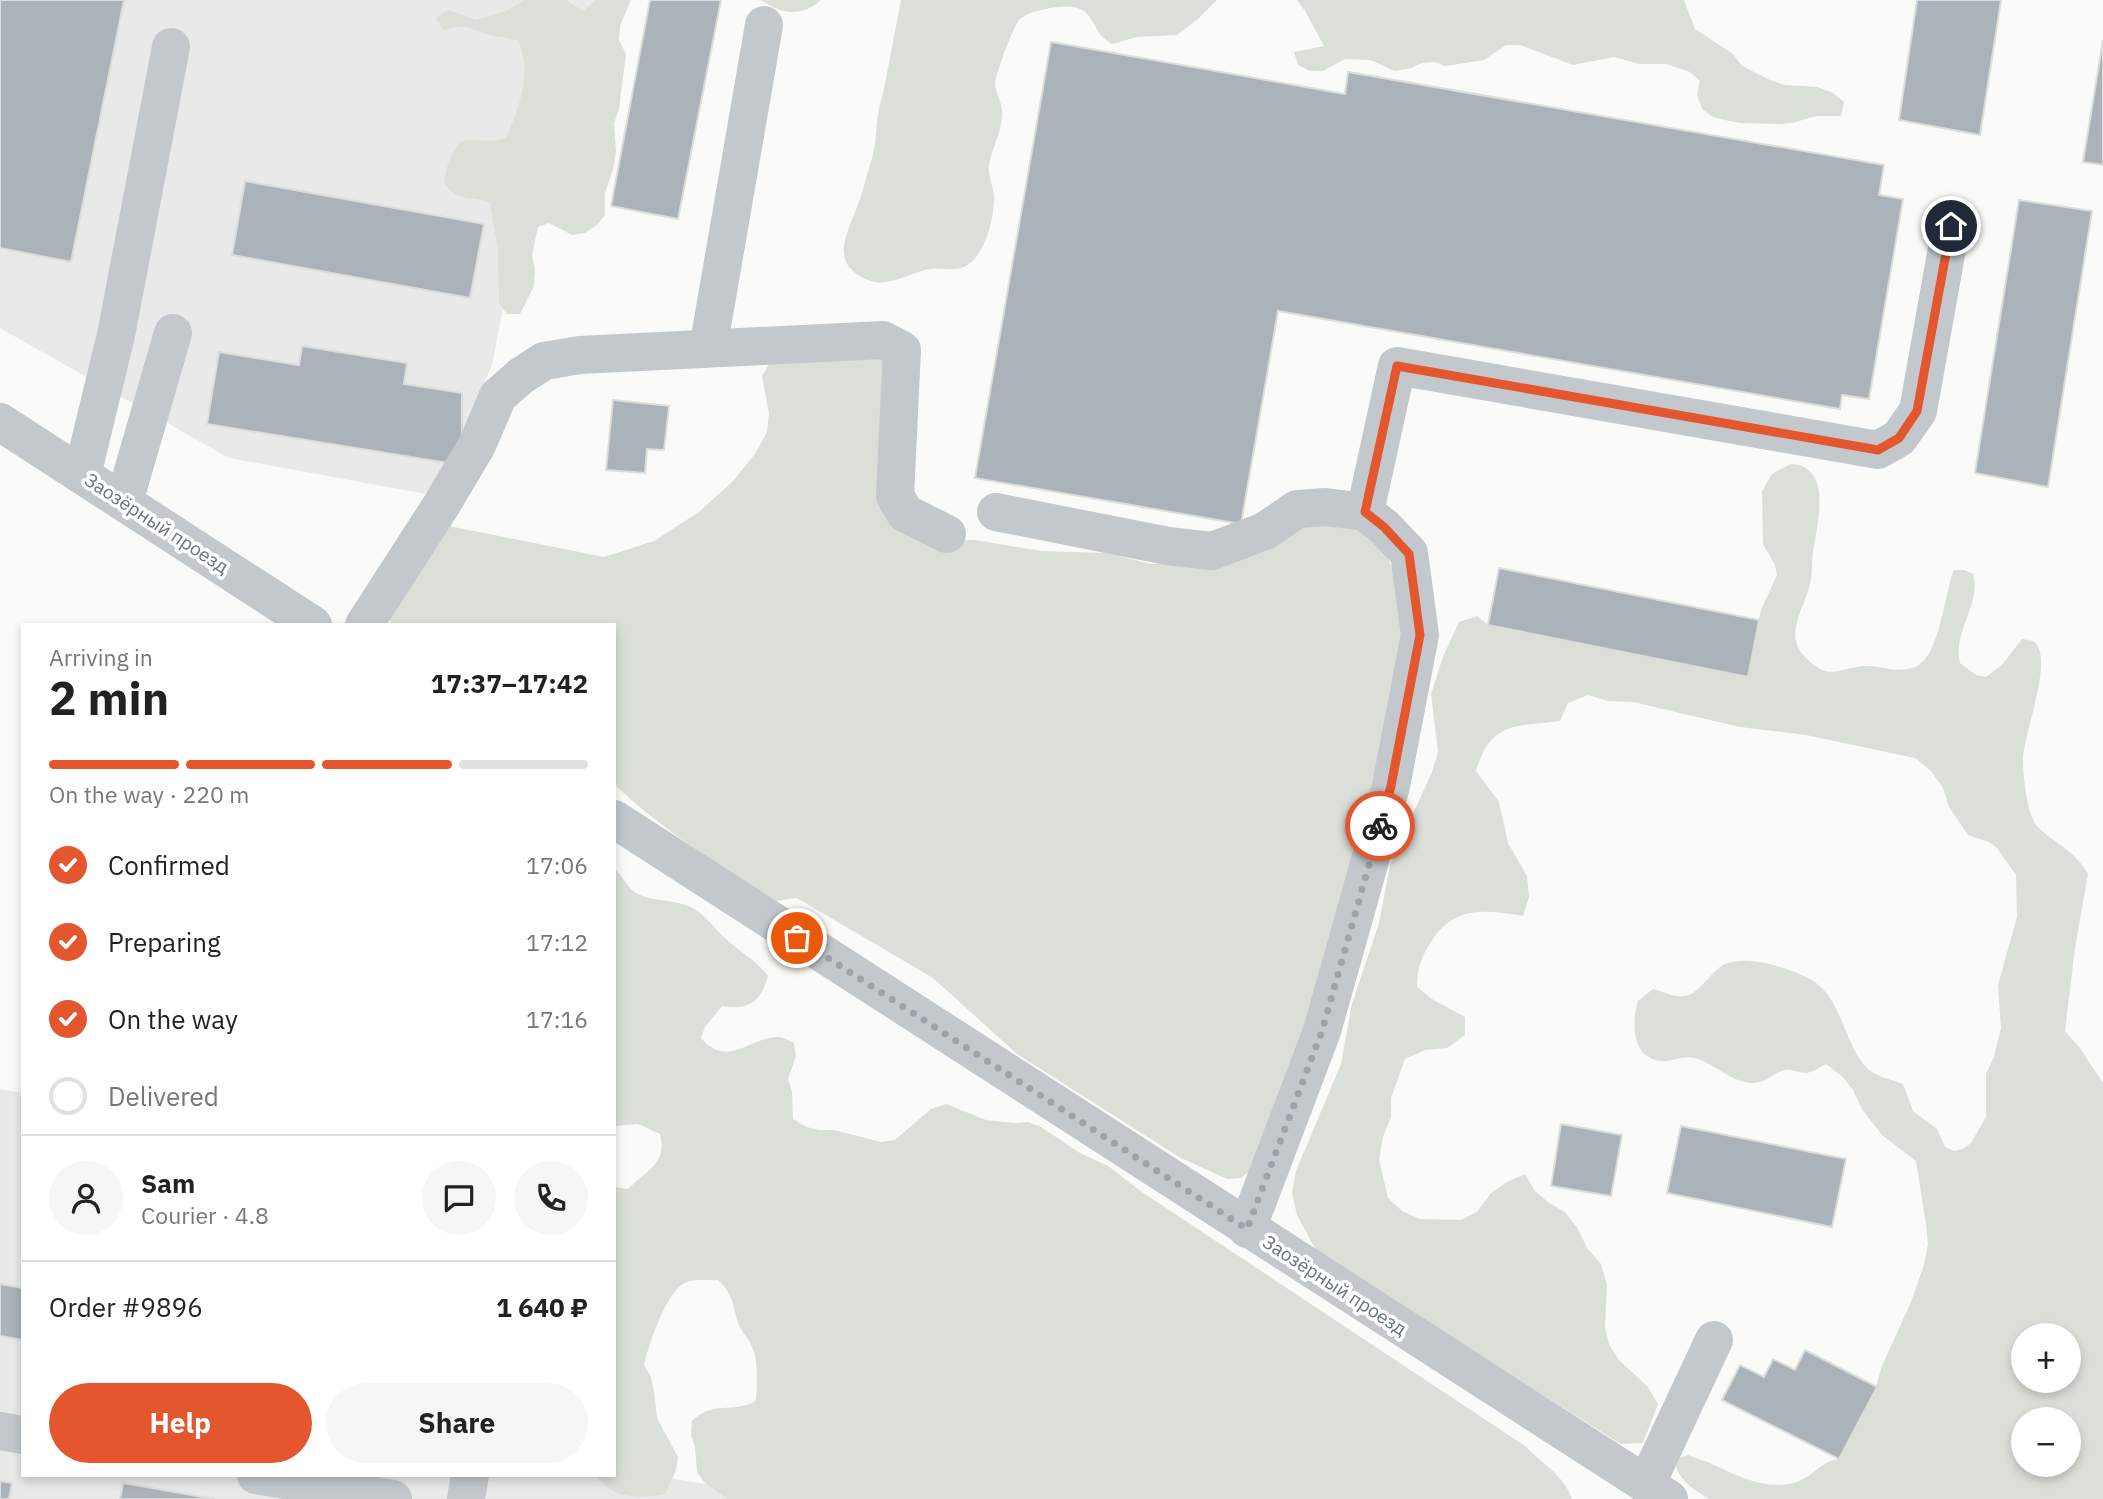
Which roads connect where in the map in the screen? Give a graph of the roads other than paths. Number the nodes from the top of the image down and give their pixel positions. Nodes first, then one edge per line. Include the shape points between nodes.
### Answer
1 (764, 25) dead end
2 (172, 47) dead end
3 (1951, 226) dead end
4 (173, 332) dead end
5 (708, 349) junction
6 (0, 422) edge
7 (82, 475) junction
8 (124, 502) junction
9 (996, 512) dead end
10 (1365, 512) junction
11 (947, 534) dead end
12 (310, 623) edge
13 (366, 623) edge
14 (616, 821) edge
15 (1247, 1229) junction
16 (1714, 1340) dead end
17 (0, 1431) edge
18 (21, 1435) edge
19 (267, 1477) edge
20 (470, 1477) edge
21 (1658, 1492) edge
22 (393, 1499) edge
23 (466, 1499) edge

1 - 5 street
2 - 7 street via 116,335
3 - 10 street via 1917,411 1899,438 1878,450 1397,366
4 - 8 street
5 - 11 street via 883,340 902,350 895,496 905,513
5 - 13 street via 580,355 544,361 521,376 498,396 477,445
6 - 7 street, Заозёрный проезд
7 - 8 street, Заозёрный проезд
8 - 12 street, Заозёрный проезд
9 - 10 street via 1212,551 1265,531 1297,509
10 - 15 street via 1409,554 1420,635 1391,786 1322,1031
14 - 15 street, Заозёрный проезд
15 - 21 street, Заозёрный проезд
16 - 21 street
17 - 18 street
19 - 22 street
20 - 23 street

